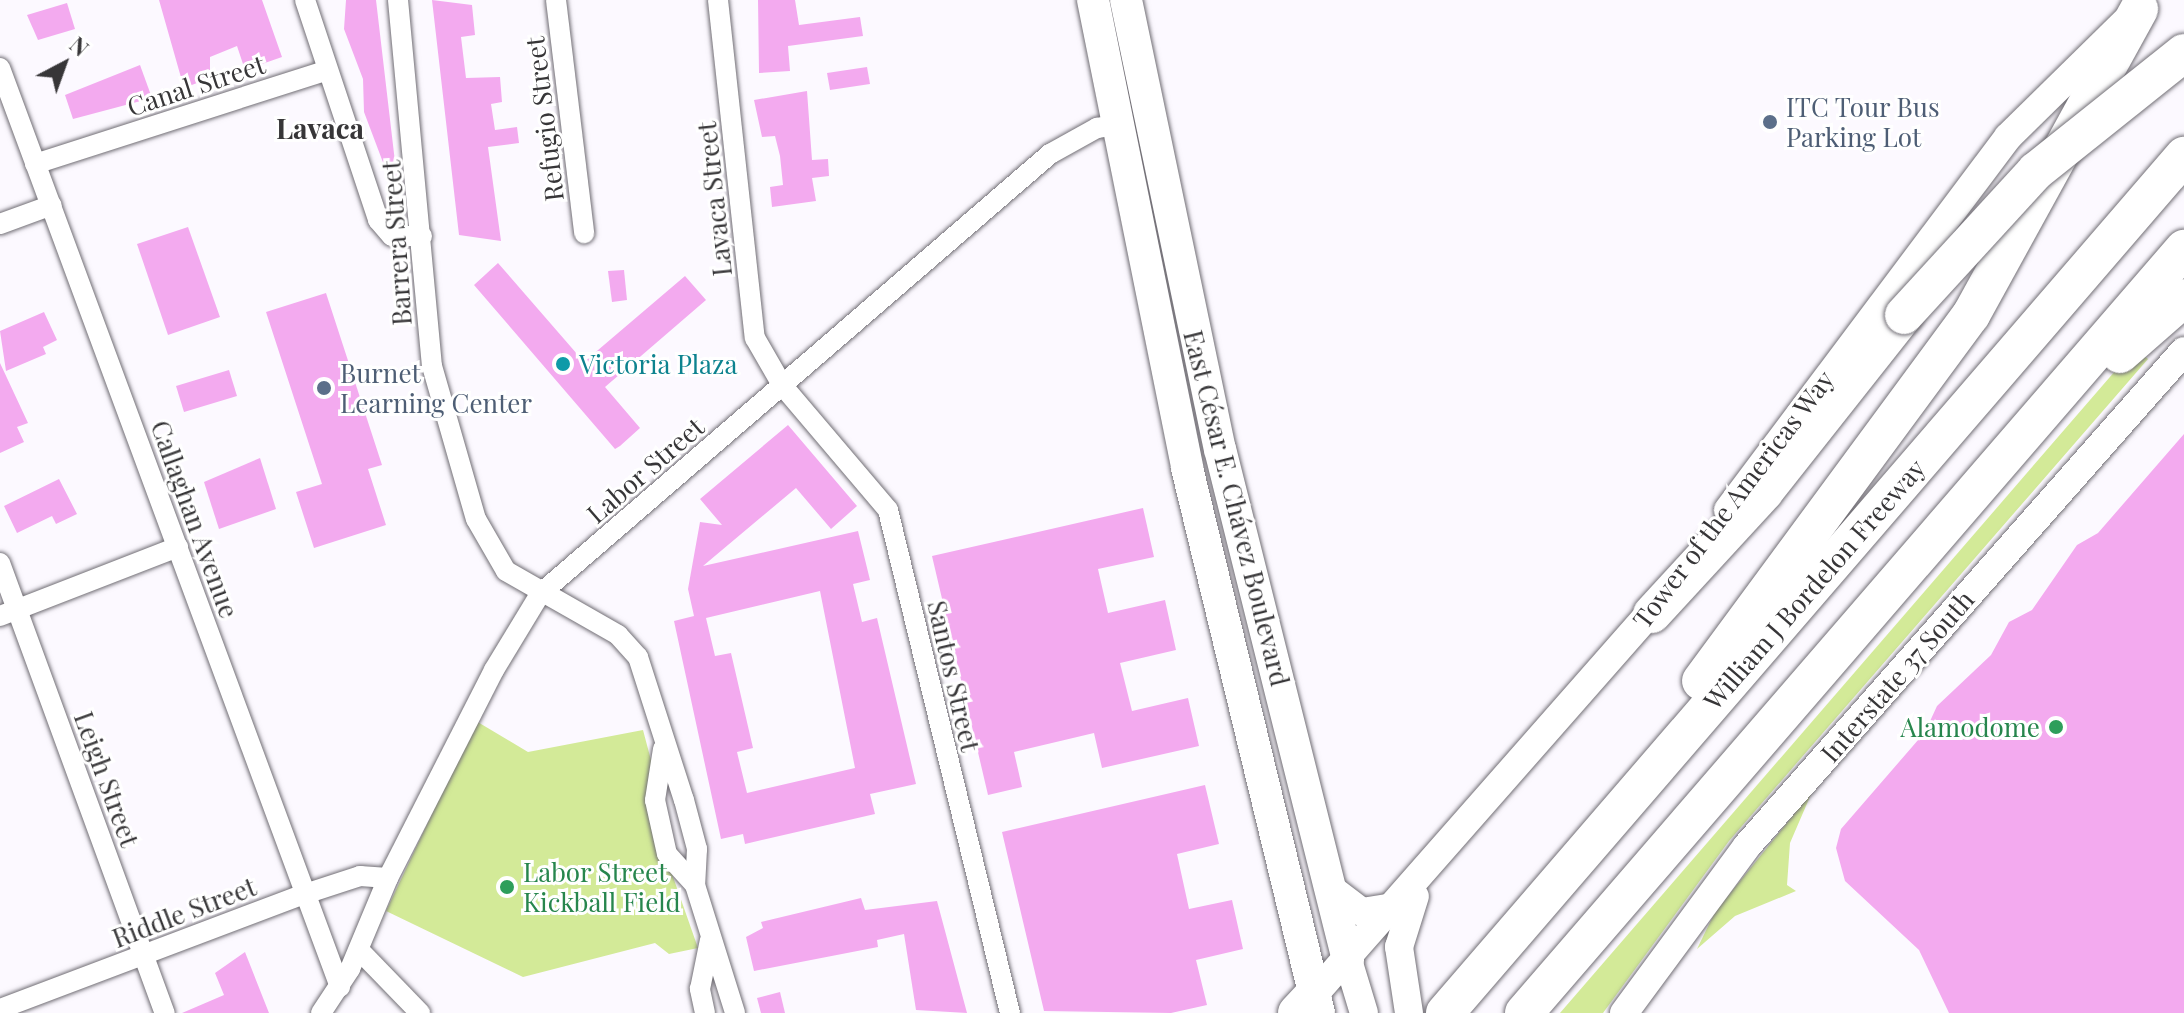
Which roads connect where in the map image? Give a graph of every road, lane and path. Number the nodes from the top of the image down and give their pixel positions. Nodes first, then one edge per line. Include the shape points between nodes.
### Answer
1 (305, 0) edge
2 (398, 0) edge
3 (556, 0) edge
4 (718, 0) edge
5 (1093, 0) edge
6 (1126, 0) edge
7 (2144, 4) edge
8 (2184, 53) edge
9 (0, 68) edge
10 (327, 70) junction
11 (1115, 125) junction
12 (1153, 154) junction
13 (2184, 156) edge
14 (35, 164) junction
15 (52, 205) junction
16 (0, 224) edge
17 (584, 233) dead end
18 (422, 236) junction
19 (2184, 249) edge
20 (2184, 298) edge
21 (2184, 351) edge
22 (782, 385) junction
23 (2033, 428) junction
24 (178, 547) junction
25 (0, 563) edge
26 (540, 594) junction
27 (8, 613) edge
28 (1652, 614) junction
29 (663, 741) junction
30 (1314, 822) junction
31 (1274, 832) junction
32 (1423, 876) junction
33 (388, 878) junction
34 (695, 885) junction
35 (1330, 888) junction
36 (305, 894) junction
37 (1395, 907) junction
38 (1521, 925) junction
39 (710, 940) junction
40 (359, 950) junction
41 (144, 955) junction
42 (1348, 960) junction
43 (340, 987) junction
44 (1310, 1007) edge
45 (0, 1009) edge
46 (165, 1013) edge
47 (321, 1013) edge
48 (420, 1013) edge
49 (705, 1013) edge
50 (735, 1013) edge
51 (1010, 1013) edge
52 (1364, 1013) edge
53 (1409, 1013) edge
54 (1445, 1013) edge
55 (1524, 1013) edge
56 (1624, 1013) edge

1 - 10 street
2 - 18 street, Barrera Street
3 - 17 street, Refugio Street
4 - 22 street, Lavaca Street via 751,320 759,349
5 - 11 main road, East César E. Chávez Boulevard
6 - 12 main road, East César E. Chávez Boulevard
7 - 28 main road, Tower of the Americas Way via 2008,137
7 - 38 highway via 1971,315
8 - 28 highway, bridge via 2036,171 1904,315 1764,492
9 - 14 street, Callaghan Avenue
10 - 14 street, Canal Street
10 - 18 street via 378,220 392,236
11 - 12 street
11 - 22 street, Labor Street via 1061,145
11 - 31 main road, East César E. Chávez Boulevard
12 - 30 main road, East César E. Chávez Boulevard
13 - 38 highway, William J Bordelon Freeway
14 - 15 street, Callaghan Avenue
15 - 16 street
15 - 24 street, Callaghan Avenue
18 - 26 street, Barrera Street via 434,381 476,519 499,562
19 - 23 highway
20 - 23 highway
21 - 56 main road, Interstate 37 South via 1747,846
22 - 26 street, Labor Street
22 - 51 street, Santos Street via 888,510
23 - 55 highway
24 - 27 street
24 - 36 street, Callaghan Avenue
25 - 27 street, Leigh Street
26 - 29 street via 627,643 644,671
26 - 33 street, Labor Street
27 - 41 street, Leigh Street
28 - 32 main road, Tower of the Americas Way
29 - 34 street via 697,849
29 - 34 street via 655,800 667,854
30 - 31 main road
30 - 35 main road, East César E. Chávez Boulevard
31 - 44 main road, East César E. Chávez Boulevard
32 - 37 main road, Tower of the Americas Way
32 - 53 main road via 1399,947
33 - 36 street, Riddle Street via 360,876
33 - 40 street, Labor Street
34 - 39 street
35 - 37 main road via 1362,912
35 - 42 main road, East César E. Chávez Boulevard
36 - 41 street, Riddle Street
36 - 43 street, Callaghan Avenue
37 - 42 main road, Tower of the Americas Way
38 - 54 highway, William J Bordelon Freeway
39 - 49 street via 700,989
39 - 50 street
40 - 43 street, Labor Street
40 - 48 street
41 - 45 street, Riddle Street
41 - 46 street, Leigh Street
42 - 44 main road, Tower of the Americas Way
42 - 52 main road, East César E. Chávez Boulevard
43 - 47 street, Labor Street

